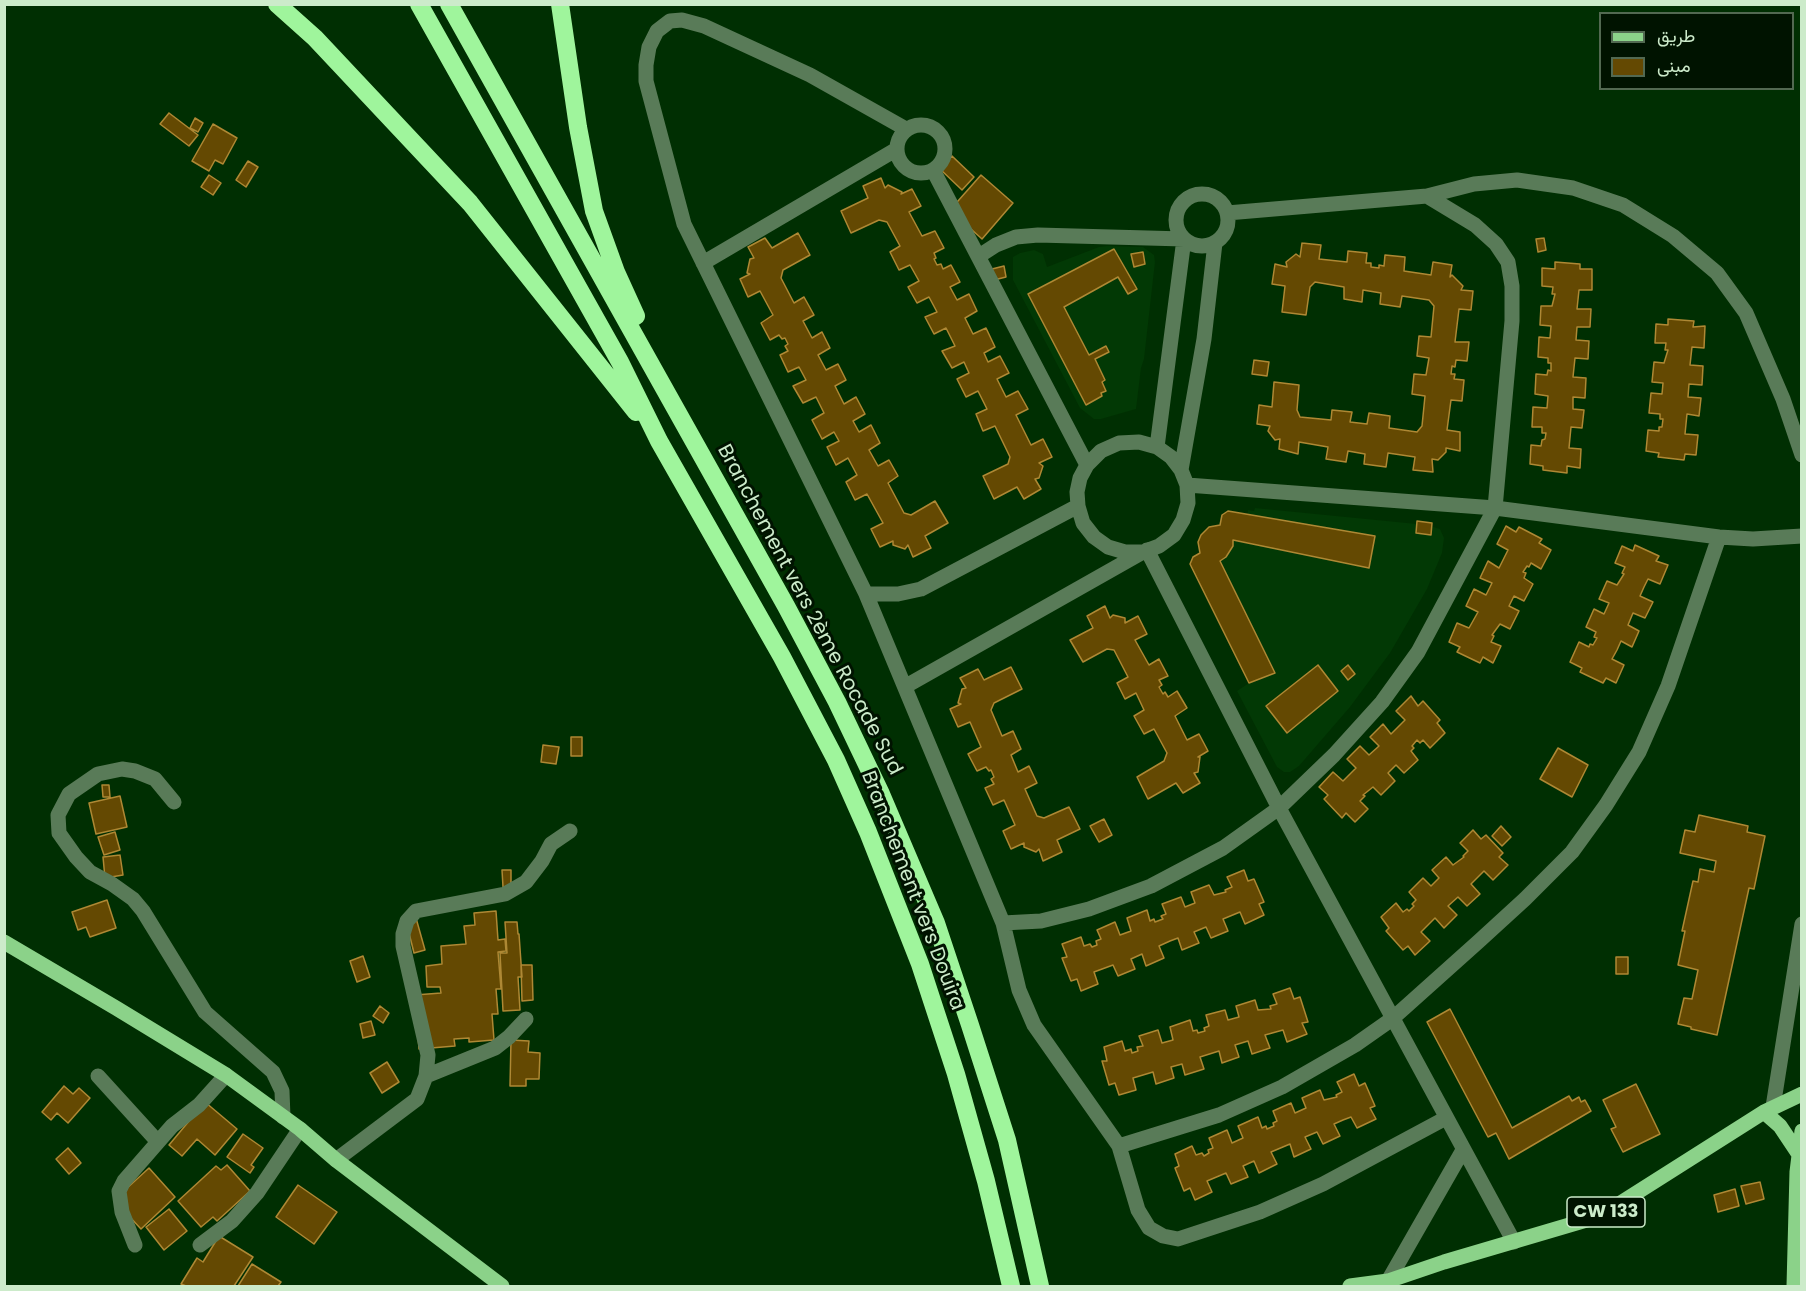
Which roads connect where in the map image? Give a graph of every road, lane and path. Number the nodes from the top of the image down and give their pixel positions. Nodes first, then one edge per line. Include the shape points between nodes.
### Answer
1 (277, 4) edge
2 (419, 4) edge
3 (449, 4) edge
4 (560, 4) edge
5 (906, 129) junction
6 (897, 149) junction
7 (933, 170) junction
8 (1427, 196) junction
9 (1227, 213) junction
10 (1184, 239) junction
11 (1215, 243) junction
12 (979, 256) junction
13 (703, 263) junction
14 (690, 435) junction
15 (659, 441) junction
16 (1158, 447) junction
17 (1802, 455) edge
18 (1088, 465) junction
19 (1181, 470) junction
20 (1187, 485) junction
21 (1078, 506) junction
22 (1495, 508) junction
23 (1802, 536) edge
24 (1719, 537) junction
25 (1145, 551) junction
26 (866, 594) junction
27 (906, 686) junction
28 (174, 802) dead end
29 (1279, 808) junction
30 (570, 831) dead end
31 (1003, 923) junction
32 (1802, 924) edge
33 (4, 942) edge
34 (526, 1019) dead end
35 (1392, 1019) junction
36 (98, 1076) dead end
37 (226, 1076) junction
38 (426, 1076) junction
39 (1802, 1094) edge
40 (1768, 1109) junction
41 (283, 1117) junction
42 (1446, 1118) junction
43 (300, 1129) junction
44 (1802, 1131) edge
45 (158, 1142) junction
46 (1119, 1146) junction
47 (1463, 1150) junction
48 (1798, 1153) junction
49 (336, 1160) junction
50 (1514, 1242) junction
51 (135, 1245) dead end
52 (200, 1245) dead end
53 (1387, 1284) edge
54 (502, 1287) edge
55 (1011, 1287) edge
56 (1040, 1287) edge
57 (1350, 1287) edge
58 (1794, 1287) edge

1 - 15 highway via 315,38 470,202
2 - 15 highway via 620,362
3 - 14 highway
4 - 14 highway via 594,211 616,272
5 - 6 street
5 - 7 street via 920,124 940,133 945,141 944,158
5 - 13 street via 810,75 714,31 682,20 670,21 657,31 649,47 646,81 684,224
6 - 7 street via 902,165 909,170
6 - 13 street
7 - 12 street
8 - 9 street
8 - 17 street via 1474,184 1517,180 1573,188 1623,205 1673,236 1717,273 1746,313
8 - 22 street via 1475,225 1496,244 1508,262 1512,321
9 - 10 street via 1216,199 1201,194 1192,196 1177,215 1176,224
9 - 11 street via 1226,230
10 - 11 street via 1199,246
10 - 12 street via 1038,235 1016,237
10 - 16 street
11 - 19 street via 1204,339
12 - 18 street
13 - 26 street
14 - 56 highway, Branchement vers 2ème Rocade Sud via 837,702 936,923 1007,1140
15 - 55 highway, Branchement vers Douira via 782,657 868,831 920,963 956,1074
16 - 18 street via 1139,442 1119,443 1101,451
16 - 19 street
18 - 21 street via 1080,478
19 - 20 street
20 - 22 street
20 - 25 street via 1188,503 1183,520 1160,546
21 - 25 street via 1083,523 1108,548
21 - 26 street via 921,589
22 - 24 street
22 - 29 street via 1418,652 1382,702
23 - 24 street
24 - 35 street via 1668,686 1639,752 1606,805 1572,852
25 - 27 street
25 - 29 street
26 - 27 street
27 - 31 street
28 - 41 street via 155,779 135,771 122,769 98,774 69,794 58,815 59,833 90,872 133,899 205,1012 273,1072 282,1091
29 - 31 street via 1223,848 1151,886 1089,909 1041,921
29 - 35 street
30 - 38 street via 551,844 526,882 505,894 416,911 408,921 403,946 428,1055
31 - 46 street via 1018,990 1034,1024
32 - 40 street
33 - 37 main road
34 - 38 street via 495,1048
35 - 42 street
35 - 46 street via 1282,1087 1219,1115
36 - 45 street
37 - 41 main road
37 - 45 street
38 - 49 street via 417,1099
39 - 40 main road, CW 133
40 - 48 main road
40 - 50 main road, CW 133 via 1600,1216
41 - 43 main road
42 - 46 street via 1323,1184 1260,1212 1178,1239 1149,1228 1138,1210
42 - 47 street
43 - 49 main road
43 - 52 street via 257,1192 232,1221
44 - 48 main road
45 - 51 street via 119,1191 122,1212
47 - 50 street
47 - 53 street
48 - 58 main road
49 - 54 main road
50 - 53 main road, CW 133
53 - 57 main road, CW 133

